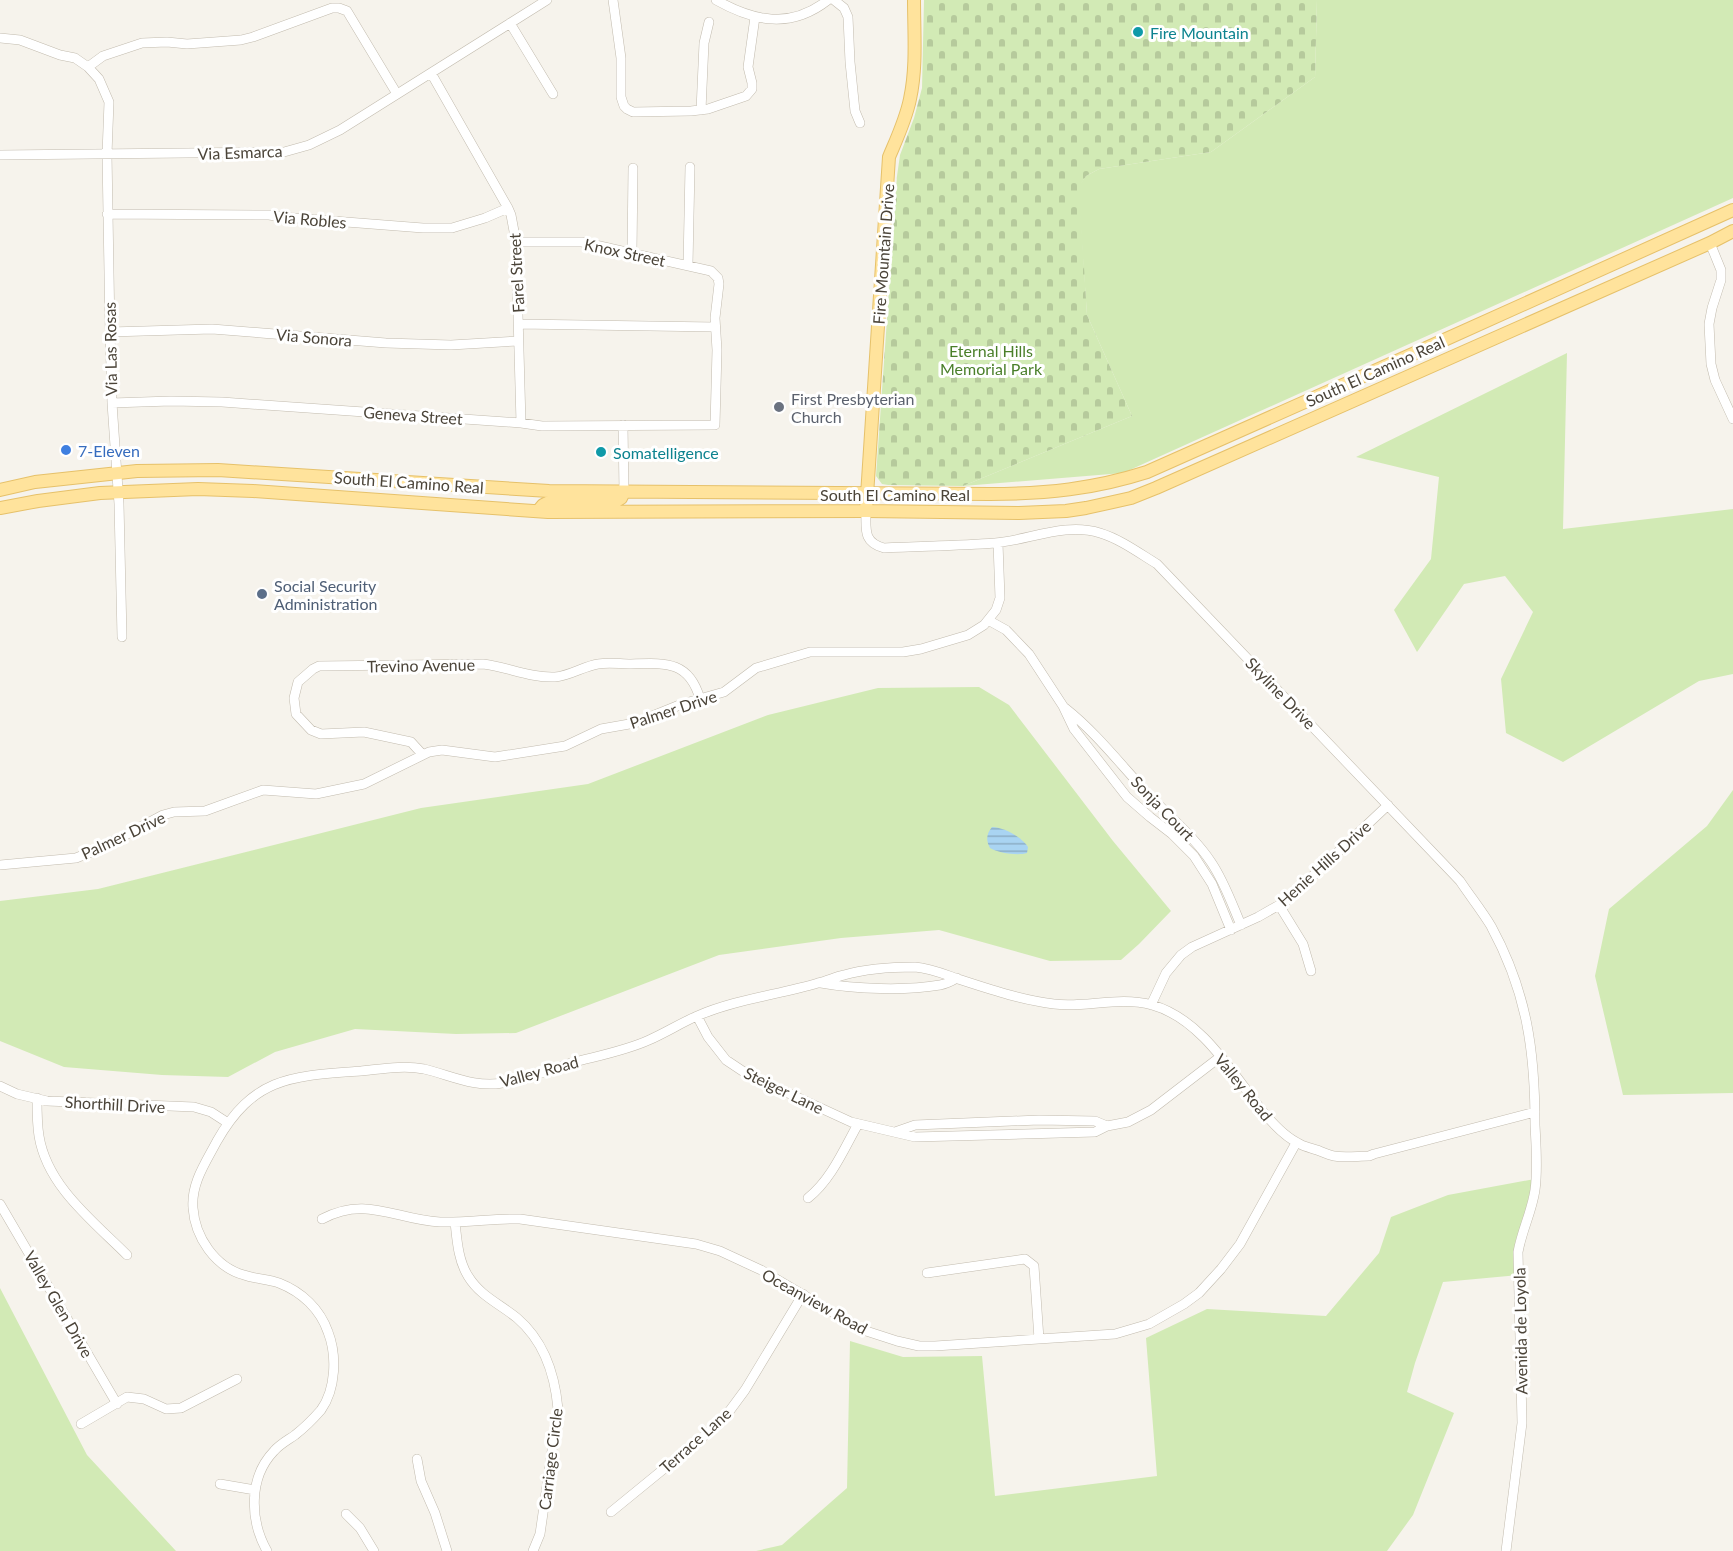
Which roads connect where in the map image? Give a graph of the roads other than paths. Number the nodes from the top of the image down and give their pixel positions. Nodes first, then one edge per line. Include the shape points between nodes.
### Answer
1 (547, 0) edge
2 (613, 0) edge
3 (716, 0) edge
4 (828, 0) edge
5 (834, 0) edge
6 (914, 0) edge
7 (755, 17) junction
8 (709, 22) dead end
9 (510, 23) junction
10 (0, 38) edge
11 (88, 67) junction
12 (431, 73) junction
13 (397, 94) junction
14 (553, 94) dead end
15 (701, 110) junction
16 (860, 123) dead end
17 (107, 154) junction
18 (0, 155) edge
19 (690, 167) dead end
20 (633, 168) dead end
21 (508, 208) junction
22 (1733, 210) edge
23 (107, 214) junction
24 (1733, 231) edge
25 (516, 242) junction
26 (1710, 243) junction
27 (632, 252) junction
28 (693, 266) junction
29 (519, 324) junction
30 (715, 327) junction
31 (110, 332) junction
32 (518, 341) junction
33 (112, 403) junction
34 (1733, 419) edge
35 (521, 423) junction
36 (623, 425) junction
37 (116, 473) junction
38 (0, 490) edge
39 (118, 492) junction
40 (624, 492) junction
41 (866, 493) junction
42 (0, 508) edge
43 (538, 511) junction
44 (866, 512) junction
45 (998, 543) junction
46 (988, 620) junction
47 (122, 637) dead end
48 (700, 699) junction
49 (1063, 706) junction
50 (422, 754) junction
51 (1388, 805) junction
52 (0, 865) edge
53 (1279, 905) junction
54 (1241, 925) junction
55 (1231, 930) junction
56 (1311, 971) dead end
57 (957, 978) junction
58 (820, 983) junction
59 (1151, 1005) junction
60 (698, 1016) junction
61 (1220, 1057) junction
62 (0, 1086) edge
63 (36, 1098) junction
64 (1535, 1112) junction
65 (228, 1123) junction
66 (858, 1124) junction
67 (1107, 1126) junction
68 (894, 1132) junction
69 (1296, 1143) junction
70 (808, 1198) dead end
71 (0, 1204) edge
72 (322, 1219) dead end
73 (455, 1222) junction
74 (127, 1255) dead end
75 (927, 1273) dead end
76 (803, 1294) junction
77 (1039, 1339) junction
78 (237, 1379) dead end
79 (117, 1404) junction
80 (81, 1424) dead end
81 (417, 1459) dead end
82 (220, 1484) dead end
83 (255, 1490) junction
84 (611, 1512) dead end
85 (346, 1514) dead end
86 (267, 1551) edge
87 (374, 1551) edge
88 (447, 1551) edge
89 (533, 1551) edge
90 (1506, 1551) edge

1 - 9 street, Via Esmarca
2 - 15 street via 624,106 633,112
3 - 7 street
4 - 7 street via 796,18
5 - 16 street via 848,17 855,111
6 - 41 main road, Fire Mountain Drive via 914,75 908,110 890,157
7 - 15 street via 748,67 752,89 746,96
8 - 15 street via 704,43
9 - 12 street, Via Esmarca
9 - 14 street
10 - 11 street via 20,40 75,58
11 - 13 street via 103,56 142,43 241,40 339,8 347,11
11 - 17 street, Via Las Rosas via 110,102
12 - 13 street, Via Esmarca
12 - 21 street, Farel Street
13 - 17 street, Via Esmarca via 340,130 284,152
17 - 18 street, Via Esmarca
17 - 23 street, Via Las Rosas
19 - 28 street
20 - 27 street
21 - 23 street, Via Robles via 452,228 269,215
21 - 25 street, Farel Street
22 - 41 main road, South El Camino Real via 1147,472 1066,491 1035,494
23 - 31 street, Via Las Rosas
24 - 26 main road, South El Camino Real
25 - 27 street, Knox Street via 582,242
25 - 29 street, Farel Street
26 - 34 street via 1721,270 1709,324 1711,364
26 - 44 main road, South El Camino Real via 1131,498 1045,513
27 - 28 street, Knox Street
28 - 30 street via 711,271 718,278
29 - 30 street
29 - 32 street, Farel Street
30 - 36 street, Geneva Street via 715,425
31 - 32 street, Via Sonora via 212,329 451,345
31 - 33 street, Via Las Rosas
32 - 35 street, Farel Street
33 - 35 street, Geneva Street via 222,402
33 - 37 street, Via Las Rosas
35 - 36 street, Geneva Street
36 - 40 street
37 - 38 main road, South El Camino Real
37 - 39 street, Via Las Rosas
37 - 40 main road, South El Camino Real via 218,471 524,490
39 - 42 main road, South El Camino Real
39 - 43 main road, South El Camino Real via 253,491
39 - 47 street, Via Las Rosas
40 - 41 main road, South El Camino Real
40 - 43 main road via 616,501 549,502
41 - 44 main road, Fire Mountain Drive
43 - 44 main road, South El Camino Real
44 - 45 street, Skyline Drive via 866,532 874,545 884,548
45 - 46 street via 1000,598
45 - 51 street, Skyline Drive via 1054,531 1099,532 1157,564
46 - 48 street, Palmer Drive via 968,634 903,652 810,652 756,668 724,692
46 - 49 street, Sonja Court via 1006,630 1029,654
48 - 50 street, Palmer Drive via 635,723 601,729 565,746 495,757 442,750
48 - 50 street, Trevino Avenue via 689,676 666,663 598,664 558,677 534,677 483,664 319,666 298,682 296,714 311,730 321,734 364,732 411,742
49 - 54 street, Sonja Court via 1084,723 1190,835 1218,873
49 - 55 street, Sonja Court via 1074,729 1126,797 1194,856 1212,884
50 - 52 street, Palmer Drive via 364,784 316,794 263,790 205,811 163,815 75,858
51 - 53 street, Henie Hills Drive
51 - 64 street, Skyline Drive via 1460,881 1490,924 1508,961 1531,1043
53 - 54 street, Henie Hills Drive
53 - 56 street via 1303,944
54 - 55 street, Henie Hills Drive
55 - 59 street, Henie Hills Drive via 1181,955 1166,973
57 - 58 street, Valley Road via 941,985 908,987
57 - 58 street, Valley Road via 917,967 862,971
57 - 59 street, Valley Road via 1012,996 1058,1005 1122,1001
58 - 60 street, Valley Road via 737,1002
59 - 61 street, Valley Road via 1188,1023
60 - 65 street, Valley Road via 645,1042 502,1083 477,1084 419,1068 304,1075 260,1092
60 - 66 street, Steiger Lane via 726,1060 747,1074
61 - 67 street, Steiger Lane via 1151,1110 1128,1122
61 - 69 street, Valley Road via 1272,1123
62 - 63 street, Shorthill Drive
63 - 65 street, Shorthill Drive via 194,1107
63 - 74 street via 39,1137 54,1177 72,1201
64 - 69 street, Valley Road via 1369,1156 1335,1157
64 - 90 street, Avenida de Loyola via 1536,1186 1518,1252 1522,1423
65 - 83 street via 198,1175 193,1212 200,1236 213,1255 232,1271 277,1282 300,1294 314,1307 334,1347 335,1370 321,1409 267,1459
66 - 68 street, Steiger Lane
66 - 70 street via 826,1180
67 - 68 street, Steiger Lane via 1039,1120 915,1125
67 - 68 street, Steiger Lane via 1095,1132 1044,1134 915,1137
69 - 77 street, Oceanview Road via 1240,1244 1221,1269 1184,1304 1149,1324 1115,1334
71 - 79 street, Valley Glen Drive
72 - 73 street, Oceanview Road via 361,1208 414,1219
73 - 76 street, Oceanview Road via 520,1219 696,1244 761,1270
73 - 89 street, Carriage Circle via 459,1254 467,1275 480,1293 527,1329 541,1347 552,1373 558,1409 542,1520
75 - 77 street via 1025,1259 1034,1266
76 - 77 street, Oceanview Road via 863,1330 919,1346
76 - 84 street, Terrace Lane via 728,1413
78 - 79 street via 181,1408 127,1397
79 - 80 street
81 - 88 street via 421,1481
82 - 83 street
83 - 86 street via 258,1530
85 - 87 street

